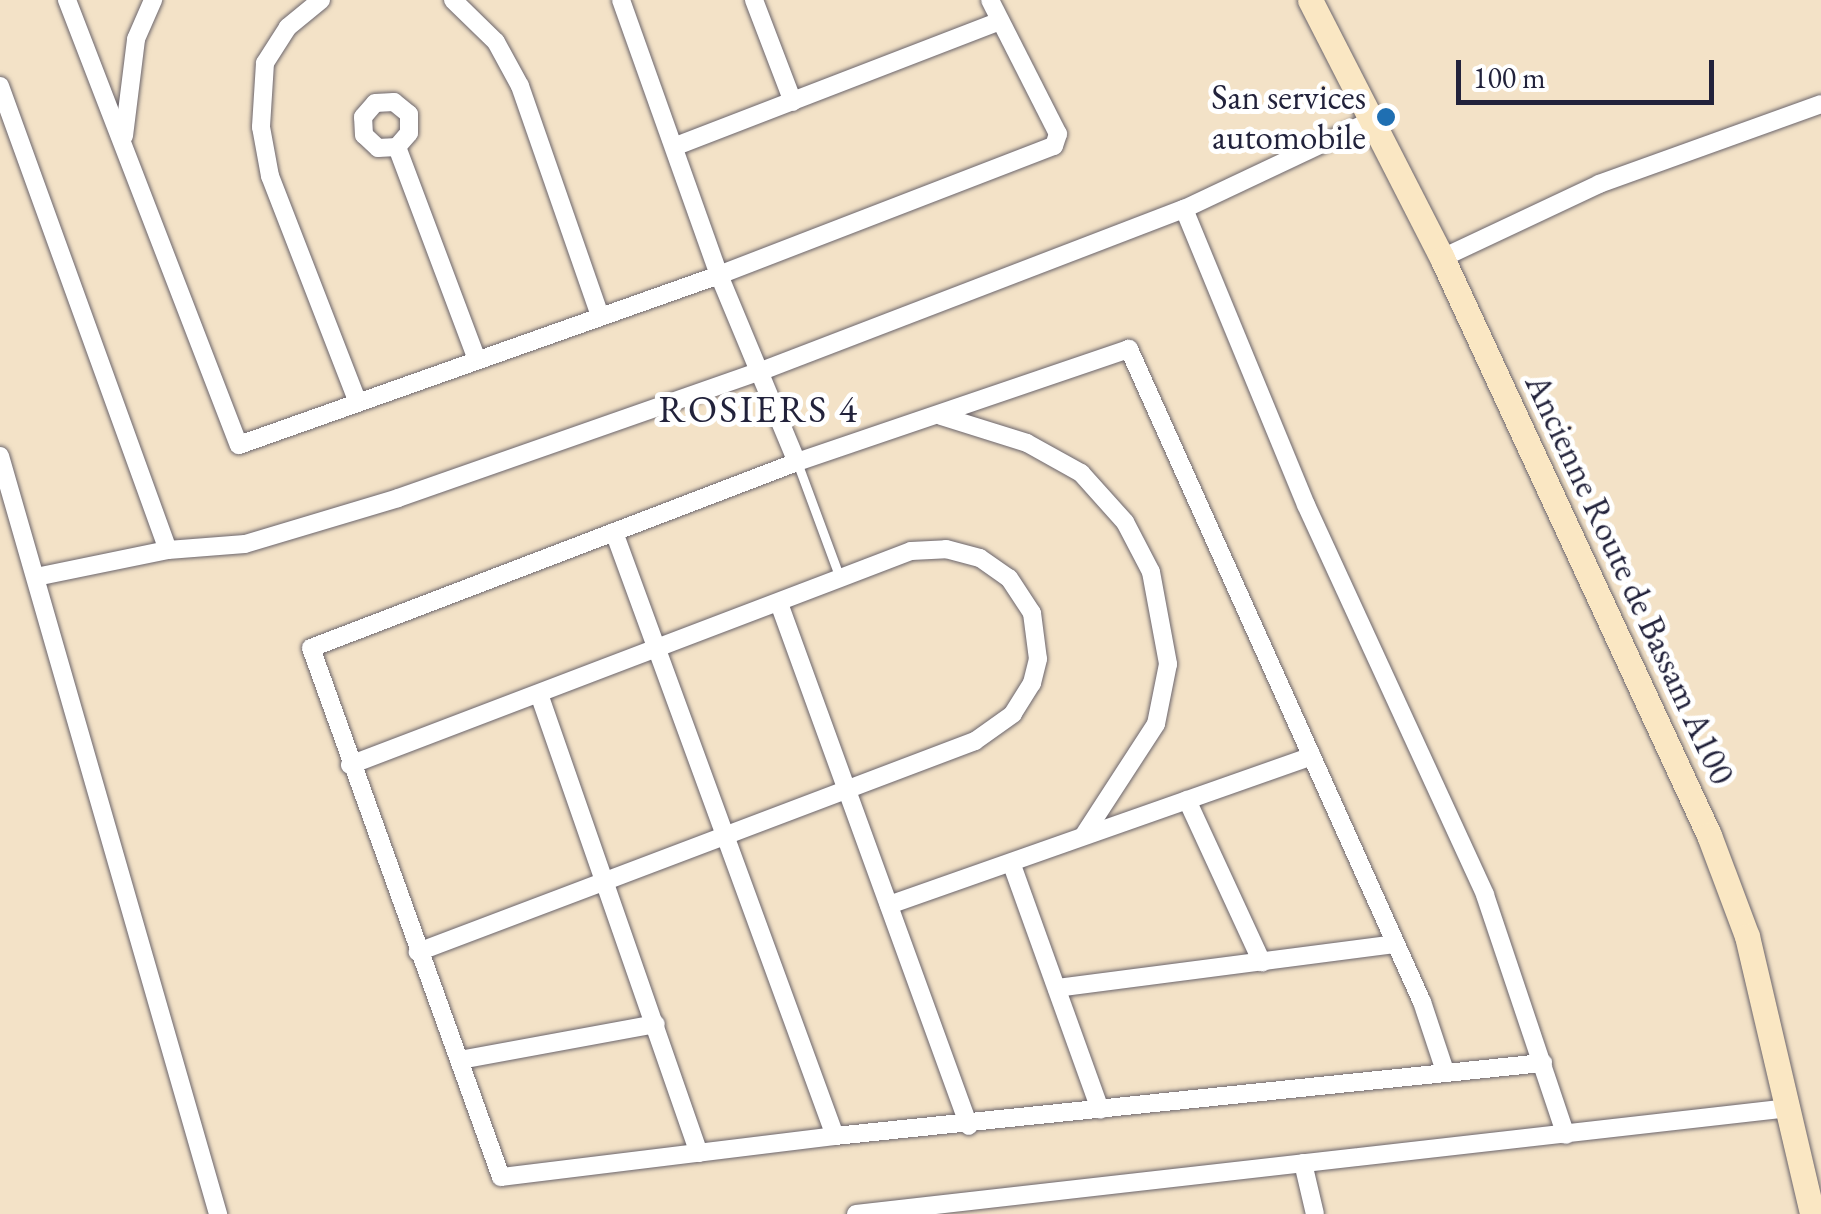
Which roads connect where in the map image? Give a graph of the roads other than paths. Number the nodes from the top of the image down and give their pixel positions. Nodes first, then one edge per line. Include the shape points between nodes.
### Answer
1 (67, 0) edge
2 (153, 0) edge
3 (321, 0) edge
4 (453, 0) edge
5 (620, 0) edge
6 (754, 0) edge
7 (990, 0) edge
8 (1310, 0) edge
9 (1000, 21) junction
10 (0, 86) edge
11 (793, 102) junction
12 (1821, 104) edge
13 (1372, 120) junction
14 (123, 146) junction
15 (676, 146) junction
16 (397, 148) dead end
17 (1184, 209) junction
18 (1442, 258) junction
19 (719, 274) junction
20 (600, 316) junction
21 (477, 360) junction
22 (764, 370) junction
23 (358, 404) junction
24 (941, 416) junction
25 (0, 456) edge
26 (797, 462) junction
27 (614, 532) junction
28 (168, 550) junction
29 (36, 577) junction
30 (841, 581) junction
31 (780, 606) junction
32 (657, 650) junction
33 (539, 694) junction
34 (1312, 756) junction
35 (350, 764) junction
36 (842, 788) junction
37 (1187, 800) junction
38 (727, 831) junction
39 (1084, 835) junction
40 (1012, 866) junction
41 (606, 879) junction
42 (889, 905) junction
43 (1395, 944) junction
44 (418, 952) junction
45 (1262, 962) junction
46 (1057, 988) junction
47 (656, 1024) junction
48 (460, 1060) junction
49 (1543, 1063) junction
50 (1445, 1071) junction
51 (1789, 1108) junction
52 (1100, 1110) junction
53 (969, 1126) junction
54 (1566, 1135) junction
55 (835, 1136) junction
56 (699, 1153) junction
57 (1303, 1164) junction
58 (218, 1214) edge
59 (860, 1214) edge
60 (1315, 1214) edge
61 (1812, 1214) edge

1 - 14 street
2 - 14 street via 136,39
3 - 23 street via 288,27 265,63 260,127 270,176
4 - 20 street via 496,42 520,86
5 - 15 street
6 - 11 street
7 - 9 street
8 - 13 main road, Ancienne Route de Bassam A100
9 - 11 street
9 - 19 street via 1058,134 1054,146
10 - 28 street
11 - 15 street
12 - 18 street via 1598,184
13 - 17 street
13 - 18 main road, Ancienne Route de Bassam A100
14 - 23 street via 232,440 247,444
15 - 19 street
16 - 21 street
17 - 22 street
17 - 49 street via 1306,504 1486,894
18 - 51 main road, Ancienne Route de Bassam A100 via 1709,835 1747,936
19 - 20 street
19 - 22 street
20 - 21 street
21 - 23 street
22 - 26 street
22 - 28 street via 245,544
24 - 26 street
24 - 34 street via 1120,348 1134,354
24 - 39 street via 1027,443 1081,473 1125,522 1151,572 1168,664 1156,724
25 - 29 street
26 - 27 street
26 - 30 lane
27 - 32 street
27 - 35 street via 312,645
28 - 29 street
29 - 58 street
30 - 31 street
30 - 36 street via 911,551 963,551 1022,592 1038,658 1020,704 991,732
31 - 32 street
31 - 36 street
32 - 33 street
32 - 38 street
33 - 35 street
33 - 41 street
34 - 37 street
34 - 43 street
35 - 44 street
36 - 38 street
36 - 42 street
37 - 39 street
37 - 45 street
38 - 41 street
38 - 55 street
39 - 40 street
40 - 42 street
40 - 46 street
41 - 44 street
41 - 47 street
42 - 53 street
43 - 45 street
43 - 50 street
44 - 48 street
45 - 46 street
46 - 52 street
47 - 48 street
47 - 56 street
48 - 56 street via 501,1178
49 - 50 street
49 - 54 street
50 - 52 street
51 - 54 street
51 - 61 main road, Ancienne Route de Bassam A100
52 - 53 street
53 - 55 street
54 - 57 street
55 - 56 street
57 - 59 street
57 - 60 street

